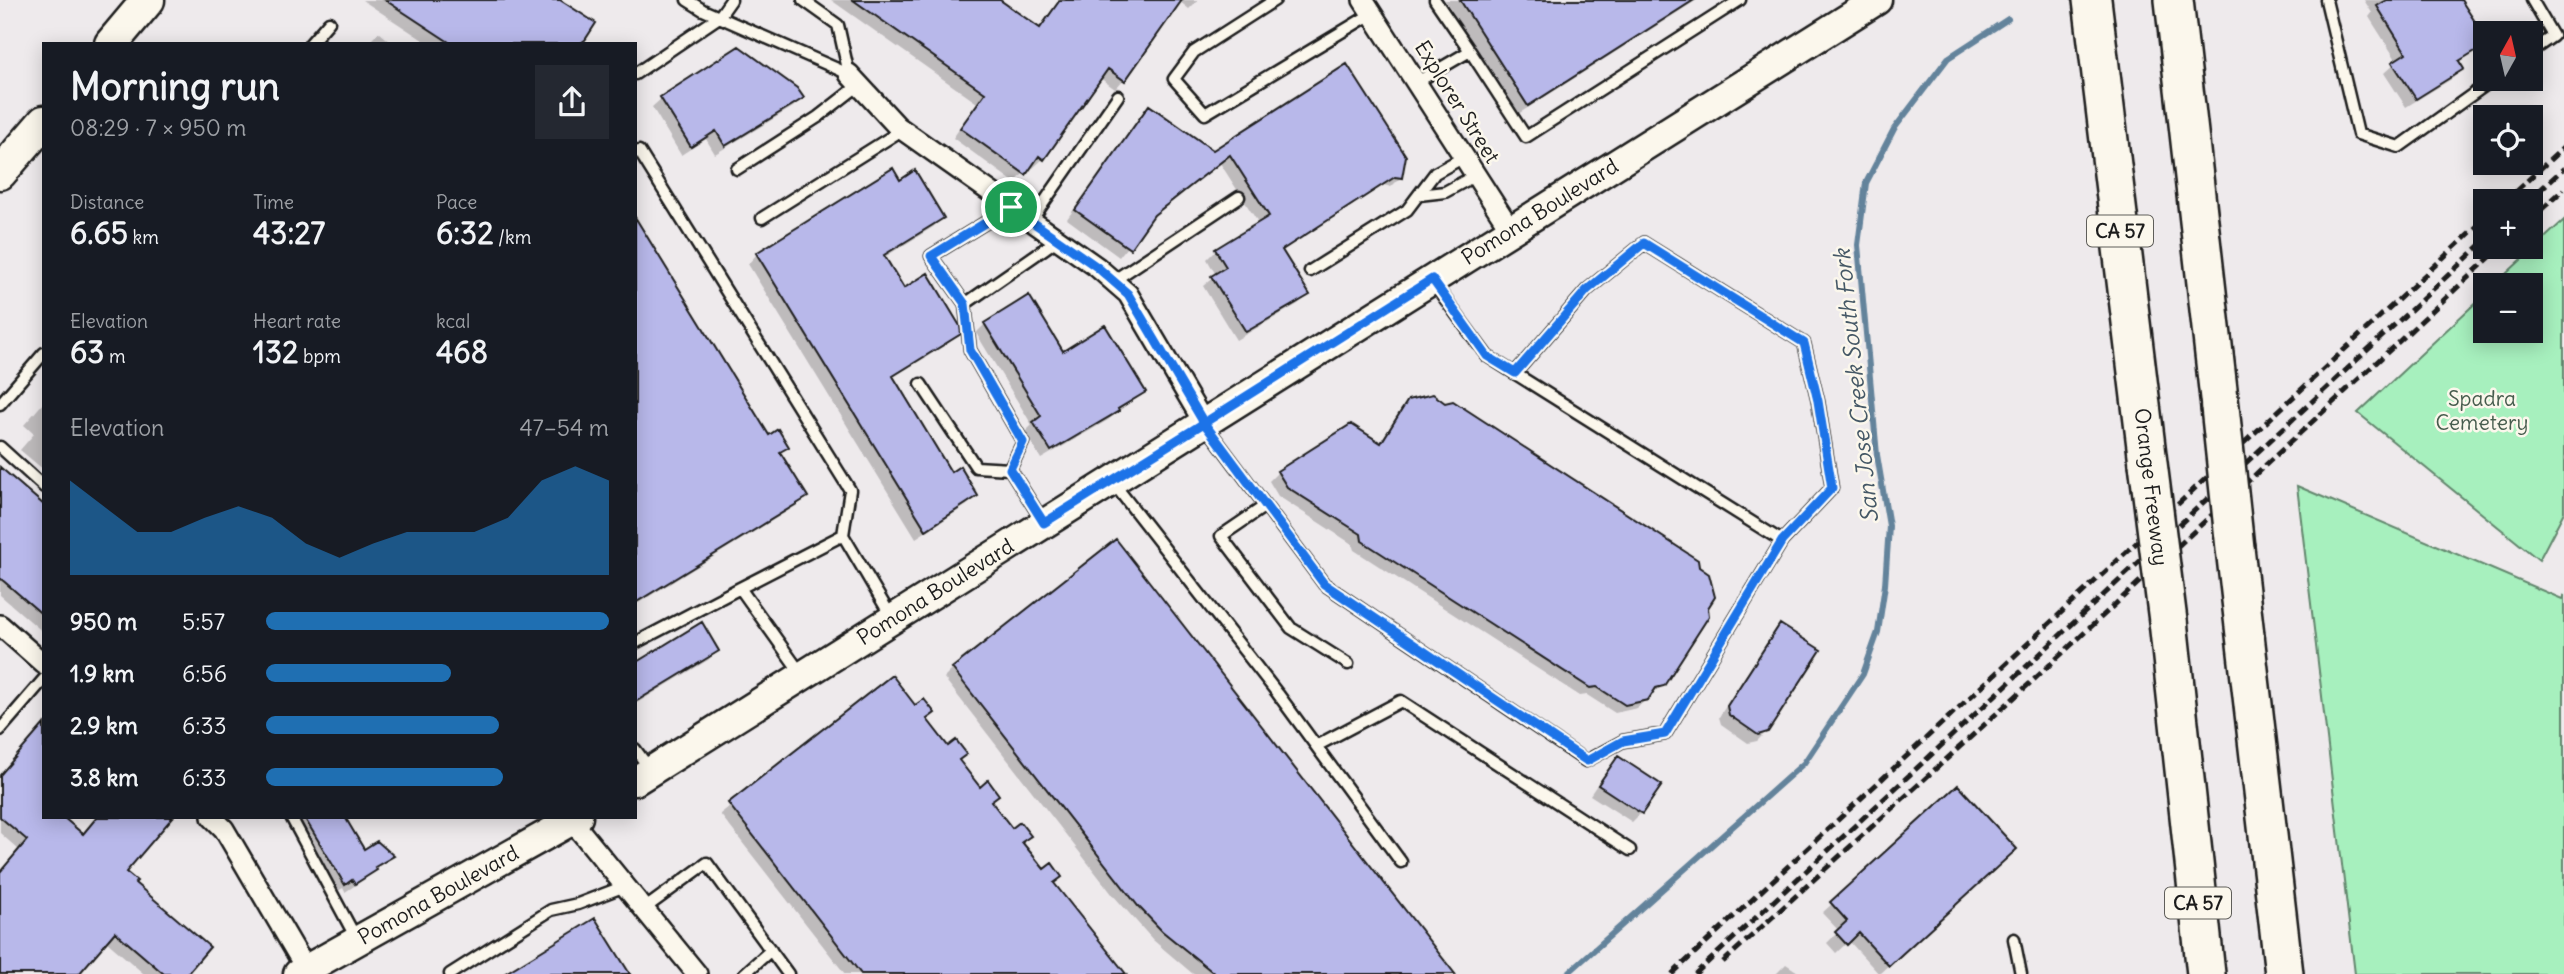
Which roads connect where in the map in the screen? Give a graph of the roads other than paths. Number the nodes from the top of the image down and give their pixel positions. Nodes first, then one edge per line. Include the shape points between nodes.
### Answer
1 (148, 0) edge
2 (687, 0) edge
3 (731, 0) edge
4 (803, 0) edge
5 (1275, 0) edge
6 (1435, 0) edge
7 (1740, 0) edge
8 (2092, 0) edge
9 (2174, 0) edge
10 (2326, 0) edge
11 (2532, 0) edge
12 (1859, 5) edge
13 (1368, 7) edge
14 (719, 17) junction
15 (329, 22) dead end
16 (113, 42) edge
17 (312, 42) edge
18 (2543, 43) edge
19 (1470, 51) junction
20 (637, 73) edge
21 (854, 79) junction
22 (1417, 82) junction
23 (2477, 91) edge
24 (1118, 96) dead end
25 (42, 124) edge
26 (902, 130) junction
27 (637, 152) edge
28 (1464, 156) junction
29 (737, 169) dead end
30 (0, 173) edge
31 (1476, 176) junction
32 (1419, 195) junction
33 (1238, 197) dead end
34 (1011, 207) junction
35 (762, 218) dead end
36 (1031, 221) junction
37 (1511, 230) junction
38 (1057, 240) junction
39 (1310, 271) dead end
40 (1432, 279) junction
41 (1113, 281) junction
42 (965, 304) junction
43 (42, 355) edge
44 (1515, 373) junction
45 (921, 384) dead end
46 (0, 404) edge
47 (1204, 423) junction
48 (0, 447) edge
49 (1010, 469) junction
50 (1111, 481) junction
51 (42, 485) edge
52 (1265, 506) junction
53 (1044, 523) junction
54 (843, 534) junction
55 (1782, 541) junction
56 (740, 588) junction
57 (893, 619) junction
58 (0, 625) edge
59 (637, 642) edge
60 (42, 662) edge
61 (1348, 664) dead end
62 (803, 676) junction
63 (42, 681) edge
64 (0, 730) edge
65 (1316, 746) junction
66 (641, 767) edge
67 (214, 819) edge
68 (292, 819) edge
69 (575, 819) edge
70 (1630, 850) dead end
71 (1401, 862) dead end
72 (625, 886) junction
73 (644, 909) junction
74 (2014, 939) dead end
75 (357, 940) junction
76 (771, 950) junction
77 (302, 971) edge
78 (450, 974) edge
79 (696, 974) edge
80 (744, 974) edge
81 (788, 974) edge
82 (2021, 974) edge
83 (2206, 974) edge
84 (2284, 974) edge

1 - 16 main road
2 - 14 lane
3 - 14 lane
4 - 21 lane via 838,25
5 - 13 lane via 1194,52 1174,79 1205,114
6 - 19 lane
7 - 19 lane via 1526,137
8 - 83 highway, Orange Freeway / CA 57, bridge
9 - 84 highway, bridge
10 - 23 lane via 2358,134 2399,147
11 - 18 lane via 2553,36
12 - 37 street, Pomona Boulevard
13 - 22 street, Explorer Street
14 - 20 lane
14 - 21 lane
15 - 17 lane
19 - 22 lane
21 - 26 street
21 - 29 lane via 818,117
22 - 28 street, Explorer Street
24 - 36 lane
25 - 30 main road
26 - 34 street
26 - 35 lane
27 - 54 lane via 850,491
28 - 31 street, Explorer Street
28 - 32 lane via 1435,173
31 - 32 lane via 1445,192
31 - 37 street, Explorer Street
32 - 39 lane via 1407,210
33 - 41 lane
34 - 36 street
34 - 42 lane via 931,256
36 - 38 street
37 - 40 street, Pomona Boulevard
38 - 41 street
38 - 42 lane
40 - 44 lane via 1487,356
40 - 47 street, Pomona Boulevard
41 - 47 street via 1128,294
42 - 49 lane via 970,350 1023,442
43 - 46 lane
44 - 55 lane
44 - 55 lane via 1587,290 1644,243 1804,343 1832,488
45 - 49 lane via 976,467
47 - 50 street, Pomona Boulevard
47 - 52 lane
48 - 51 lane
49 - 53 lane
50 - 53 street, Pomona Boulevard
50 - 65 lane
52 - 55 lane via 1324,584 1587,761 1623,741 1665,734
52 - 61 lane via 1221,536 1291,628
53 - 57 street, Pomona Boulevard
54 - 56 lane
54 - 57 lane
56 - 59 lane
56 - 62 lane
57 - 62 street, Pomona Boulevard
58 - 60 street
62 - 66 street, Pomona Boulevard
63 - 64 lane
65 - 70 lane via 1401,701
65 - 71 lane
67 - 77 street via 224,829
68 - 75 lane
69 - 72 street
69 - 75 street, Pomona Boulevard
72 - 73 street
72 - 78 lane via 551,911
73 - 76 lane via 707,863
73 - 79 street
74 - 82 lane
75 - 77 street, Pomona Boulevard
76 - 80 lane
76 - 81 lane

